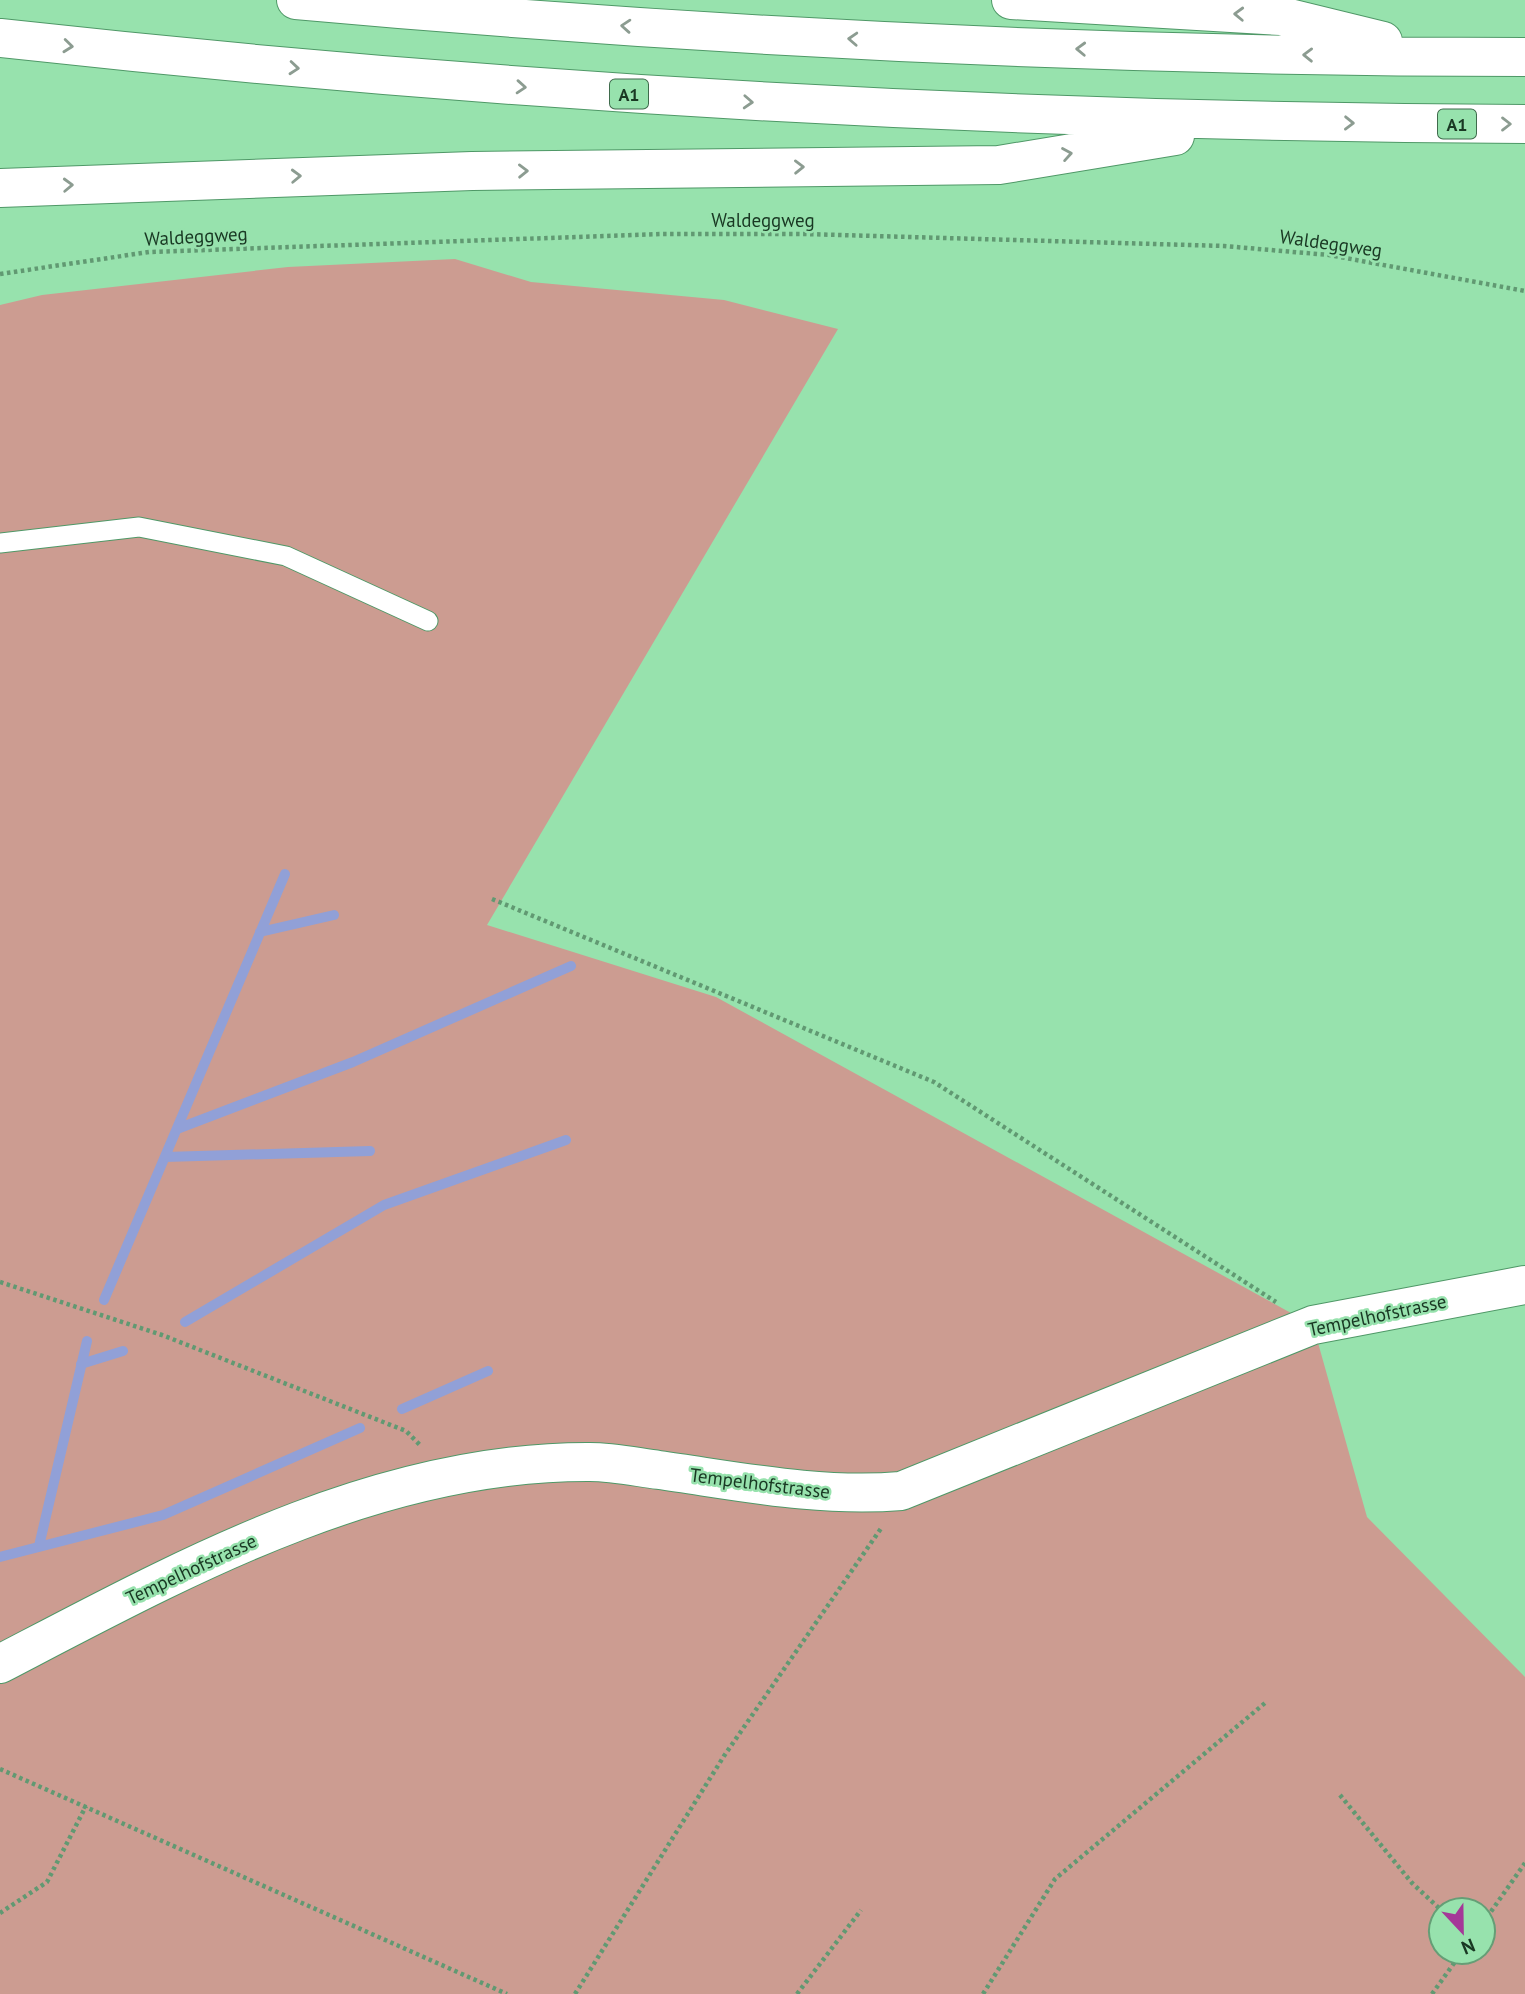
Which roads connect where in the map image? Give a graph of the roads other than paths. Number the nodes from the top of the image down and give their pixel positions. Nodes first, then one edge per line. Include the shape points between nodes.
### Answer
1 (296, 0) edge
2 (1011, 0) edge
3 (0, 38) edge
4 (1450, 57) junction
5 (1525, 57) edge
6 (1260, 122) junction
7 (1525, 124) edge
8 (0, 188) edge
9 (0, 543) edge
10 (428, 621) dead end
11 (1525, 1285) edge
12 (0, 1664) edge

4 -> 1 main road via 908,42 564,22
4 -> 2 main road via 1281,16
3 -> 6 main road, A1 via 333,72 599,92 933,111
4 - 5 main road
6 -> 7 main road, A1
8 -> 6 main road via 472,171 999,165
9 - 10 lane via 139,527 286,556
11 - 12 main road, Tempelhofstrasse via 1312,1325 901,1491 856,1495 592,1462 451,1475 346,1504 250,1541 173,1574

